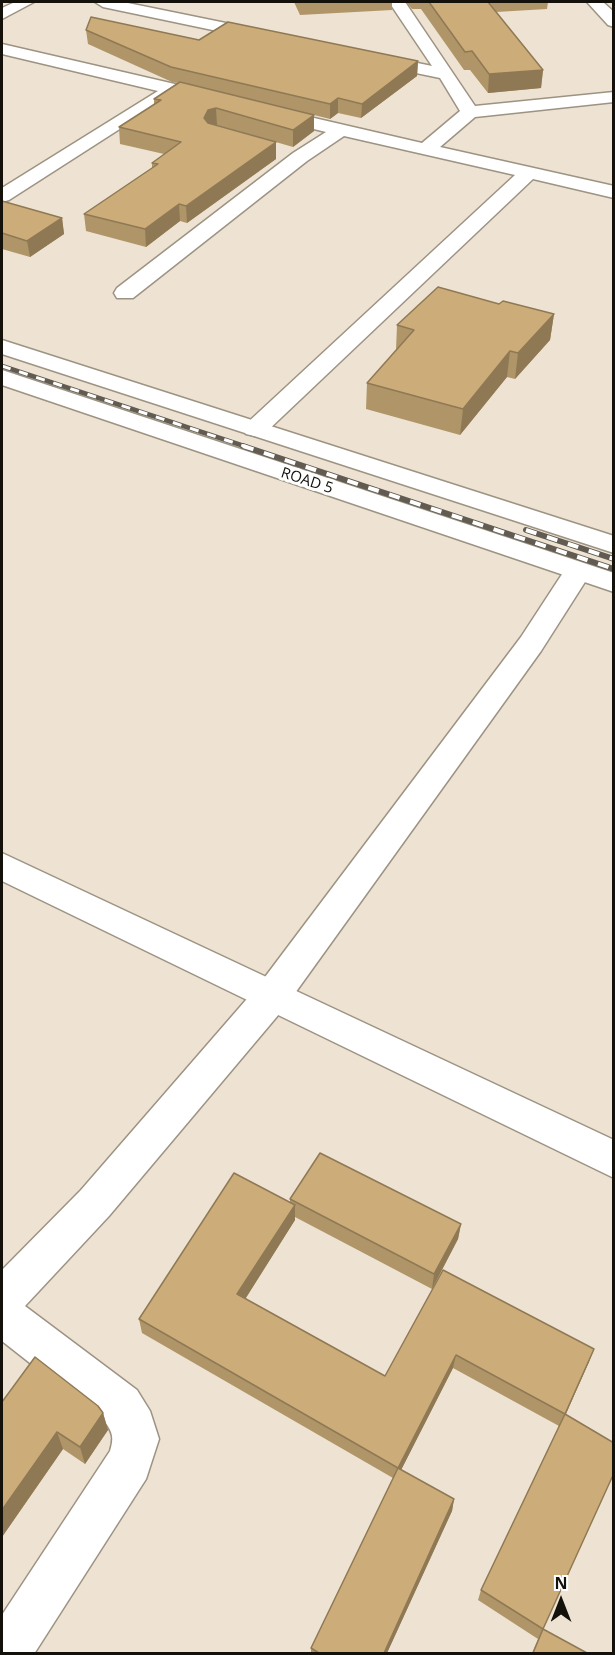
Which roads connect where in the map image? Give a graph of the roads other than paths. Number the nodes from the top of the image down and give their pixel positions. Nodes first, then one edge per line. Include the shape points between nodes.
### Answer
1 (26, 2) edge
2 (102, 2) edge
3 (397, 2) edge
4 (595, 2) edge
5 (2, 14) edge
6 (614, 22) edge
7 (285, 40) edge
8 (5, 53) edge
9 (353, 54) edge
10 (446, 74) junction
11 (173, 89) junction
12 (195, 94) edge
13 (614, 97) edge
14 (251, 108) edge
15 (470, 111) junction
16 (341, 130) junction
17 (426, 149) junction
18 (279, 151) dead end
19 (300, 157) junction
20 (529, 173) junction
21 (614, 192) edge
22 (2, 196) edge
23 (125, 293) dead end
24 (2, 347) edge
25 (2, 377) edge
26 (255, 429) junction
27 (614, 545) edge
28 (578, 571) junction
29 (614, 583) edge
30 (2, 866) edge
31 (272, 996) junction
32 (614, 1160) edge
33 (2, 1299) edge
34 (2, 1316) edge
35 (5, 1653) edge

1 - 5 street
2 - 7 street
3 - 10 street
4 - 6 street
8 - 11 street
9 - 10 street
10 - 15 street
11 - 12 street
11 - 22 street
13 - 15 street
14 - 16 street
15 - 17 street
16 - 17 street
16 - 19 street
17 - 20 street
18 - 19 street
19 - 23 street
20 - 21 street
20 - 26 street
24 - 26 street, ROAD 5
25 - 28 street, ROAD 5
26 - 27 street, ROAD 5
28 - 29 street, ROAD 5
28 - 31 street via 531,644
30 - 31 street
31 - 32 street
31 - 33 street via 95,1203
34 - 35 street via 121,1406 136,1425 137,1442 130,1463

